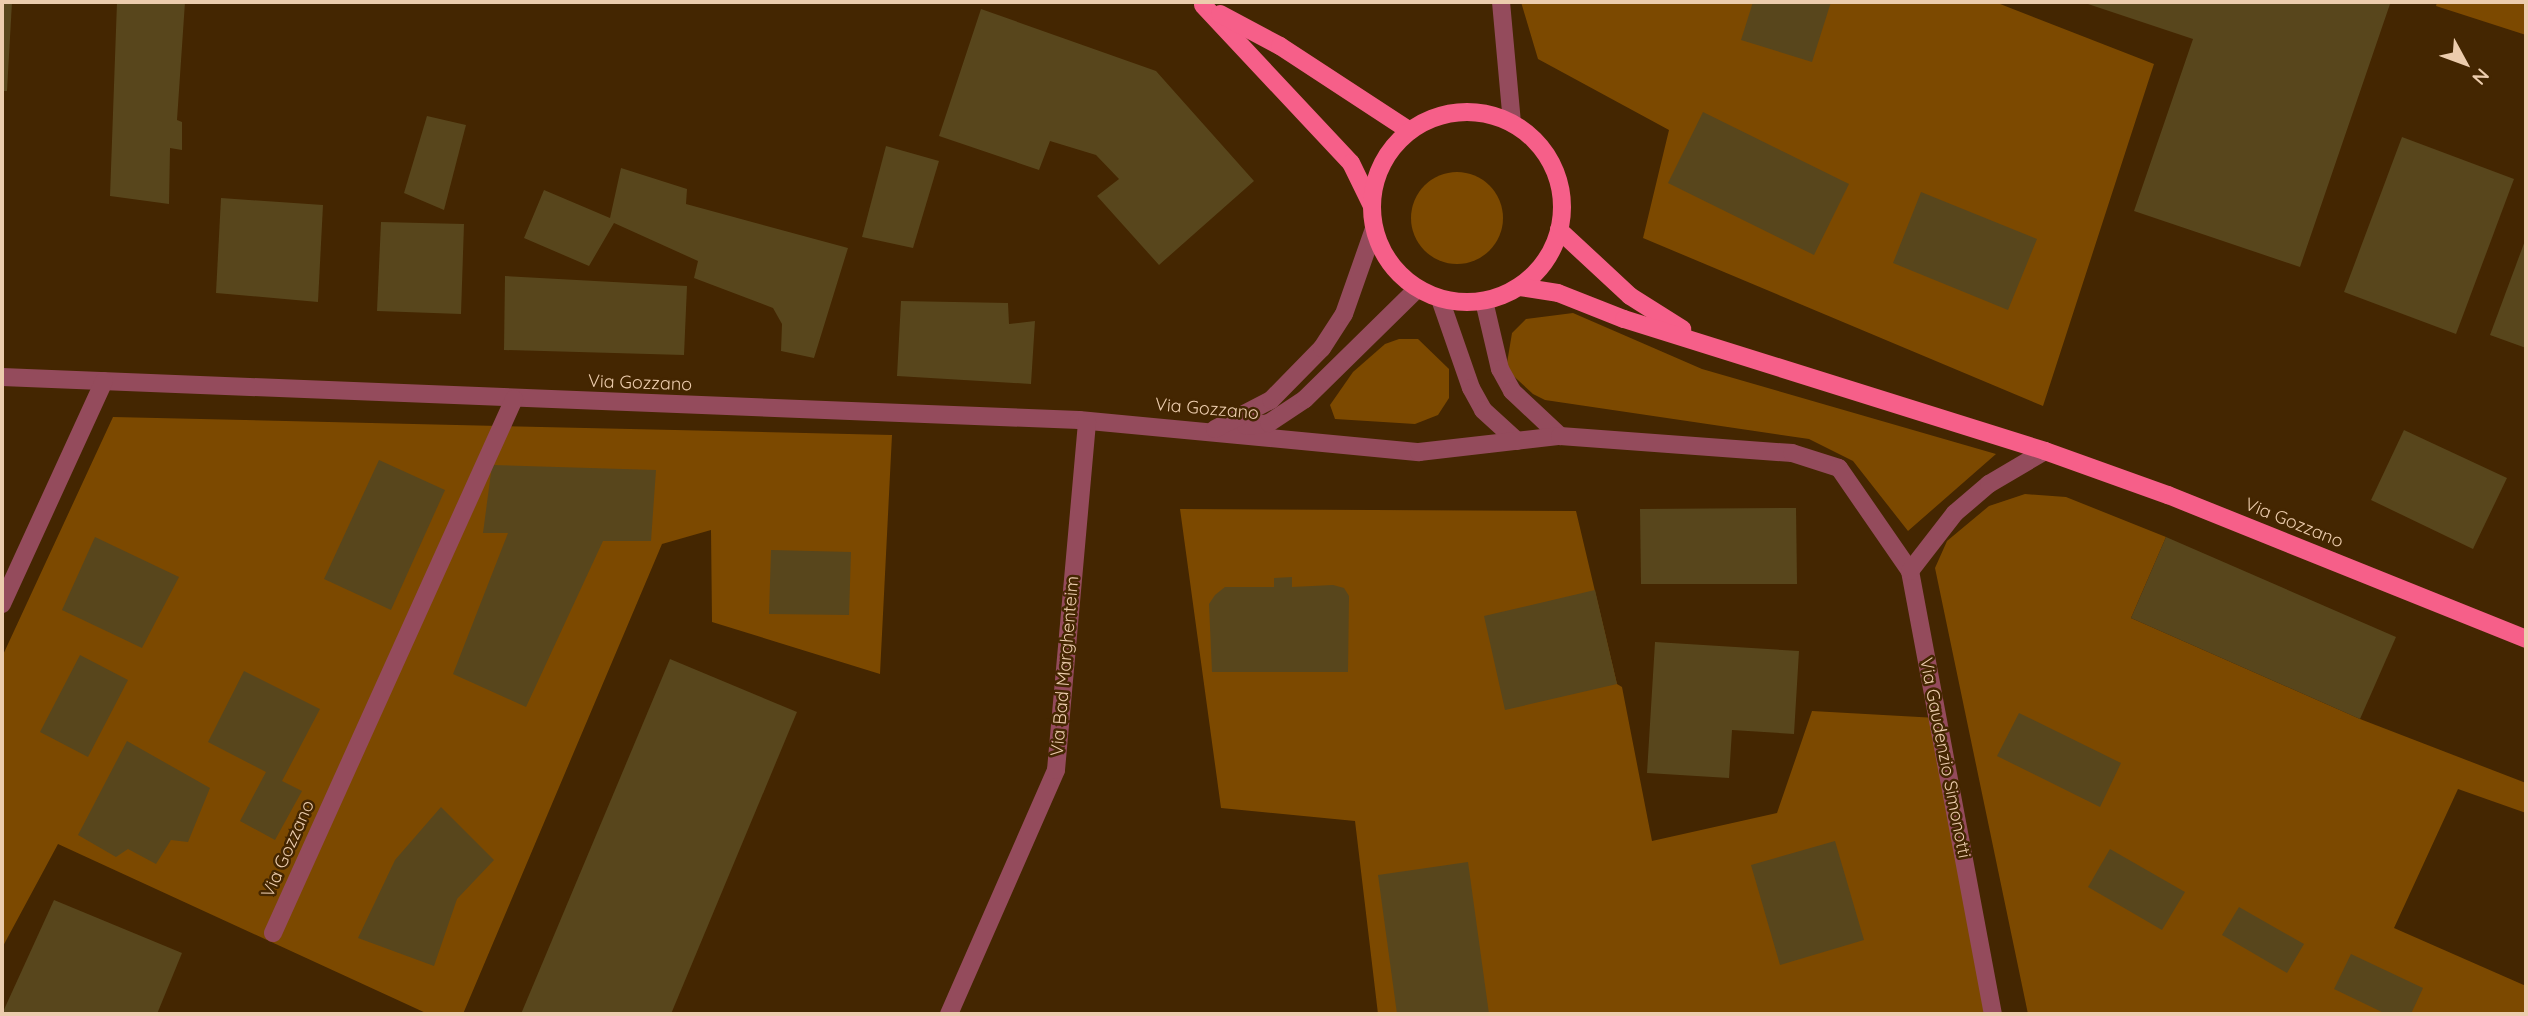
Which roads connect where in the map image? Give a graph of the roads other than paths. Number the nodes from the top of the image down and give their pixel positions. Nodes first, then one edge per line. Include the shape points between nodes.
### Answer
1 (1501, 2) edge
2 (1200, 3) edge
3 (1512, 123) junction
4 (1410, 131) junction
5 (1371, 204) junction
6 (1374, 229) junction
7 (1559, 230) junction
8 (1520, 286) junction
9 (1417, 289) junction
10 (1440, 299) junction
11 (1484, 302) junction
12 (1700, 340) junction
13 (2, 377) edge
14 (104, 381) junction
15 (514, 399) junction
16 (1087, 421) junction
17 (1214, 430) junction
18 (1560, 436) junction
19 (1517, 441) junction
20 (2045, 451) junction
21 (1871, 512) joint
22 (1910, 571) junction
23 (2, 604) edge
24 (2526, 639) edge
25 (273, 933) dead end
26 (949, 1014) edge
27 (1993, 1014) edge

1 - 3 street
2 - 4 main road via 1280,46
2 - 5 main road via 1351,163
3 - 4 main road via 1460,112 1433,118
3 - 7 main road via 1532,137 1559,180
4 - 5 main road via 1390,151 1377,176
5 - 6 main road
6 - 9 main road via 1397,273
6 - 17 street via 1344,314 1322,348 1271,400
7 - 8 main road via 1551,252
7 - 12 main road, Via Gozzano via 1630,296
8 - 11 main road
8 - 12 main road, Via Gozzano via 1558,293
9 - 10 main road
9 - 17 street via 1305,400 1269,423
10 - 11 main road
10 - 19 street via 1471,388 1483,410
11 - 18 street via 1500,369 1511,391
12 - 20 main road, Via Gozzano
13 - 14 street, Via Gozzano
14 - 15 street, Via Gozzano
14 - 23 street
15 - 16 street, Via Gozzano
15 - 25 street, Via Gozzano
16 - 17 street, Via Gozzano
16 - 26 street, Via Bad Marghenteim via 1056,770
17 - 19 street, Via Gozzano via 1419,452
18 - 19 street, Via Gozzano
18 - 21 street, Via Gozzano via 1792,453 1839,468
20 - 22 street via 1989,484 1955,513
20 - 24 main road, Via Gozzano via 2168,495
21 - 22 street, Via Gaudenzio Simonotti
22 - 27 street, Via Gaudenzio Simonotti

